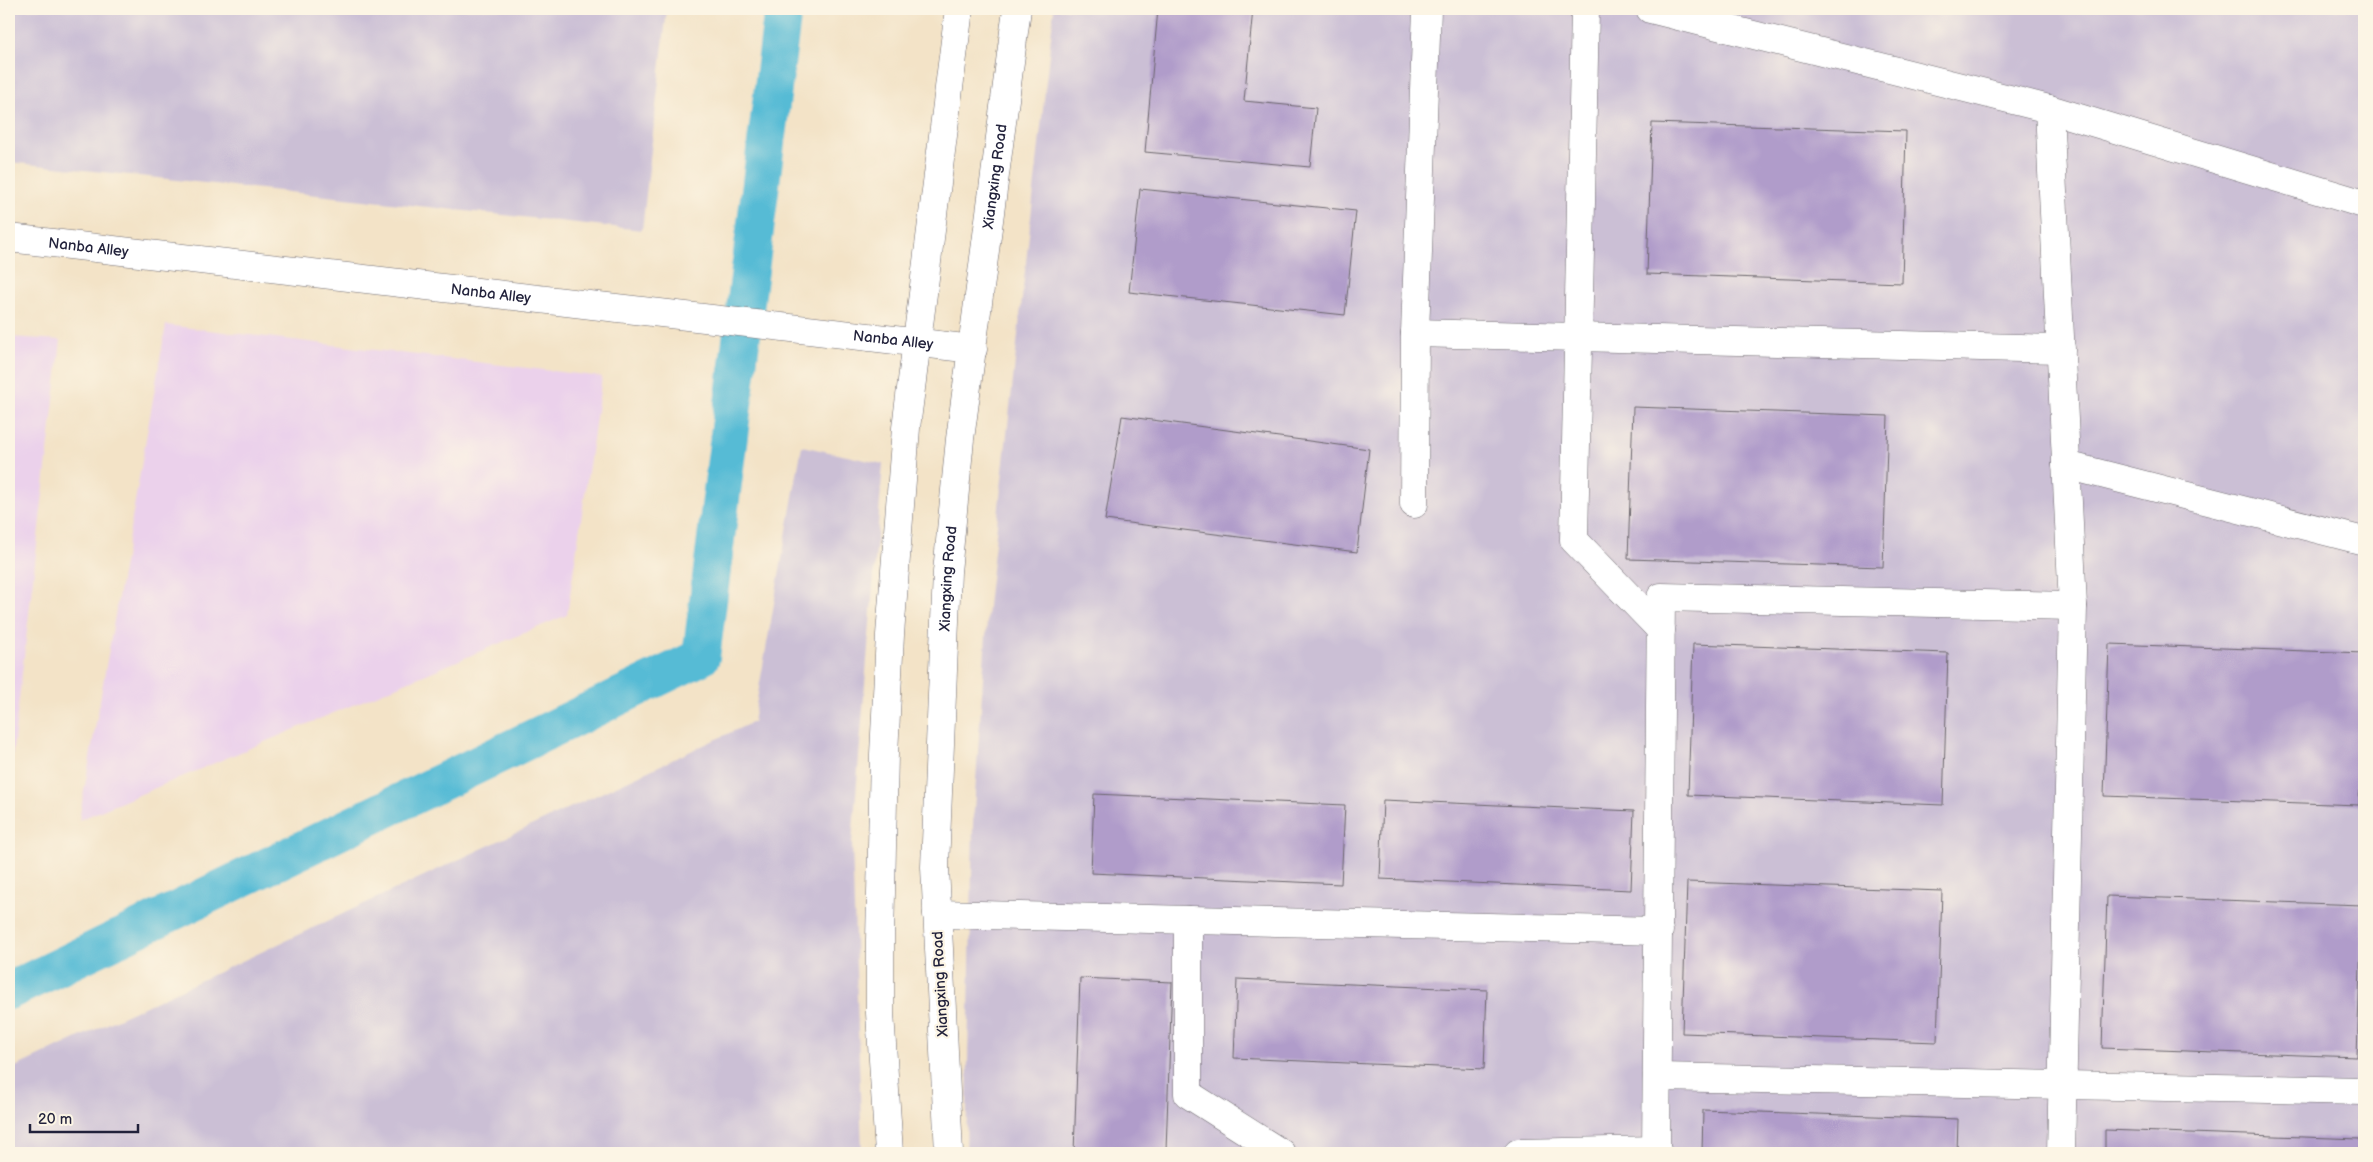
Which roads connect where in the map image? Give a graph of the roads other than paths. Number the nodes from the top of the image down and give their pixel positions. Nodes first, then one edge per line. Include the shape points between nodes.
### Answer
1 (959, 9) edge
2 (1018, 9) edge
3 (1427, 9) edge
4 (1585, 9) edge
5 (1650, 9) edge
6 (2049, 108) junction
7 (2364, 204) edge
8 (9, 238) edge
9 (1414, 333) junction
10 (917, 343) junction
11 (973, 349) junction
12 (2061, 349) junction
13 (2066, 466) junction
14 (1414, 504) dead end
15 (2364, 541) edge
16 (2074, 606) junction
17 (1662, 630) junction
18 (937, 914) junction
19 (1188, 920) junction
20 (1659, 931) junction
21 (1657, 1077) junction
22 (2364, 1091) edge
23 (1656, 1151) edge
24 (890, 1153) edge
25 (949, 1153) edge
26 (1280, 1153) edge
27 (1518, 1153) edge
28 (2061, 1153) edge

1 - 10 street
2 - 11 street, Xiangxing Road
3 - 9 street
4 - 17 street via 1574,540
5 - 6 street
6 - 7 street
6 - 12 street
8 - 10 street, Nanba Alley
9 - 12 street
9 - 14 street
10 - 11 street, Nanba Alley
10 - 24 street via 906,428 884,754 880,1013
11 - 18 street, Xiangxing Road via 960,438 947,572 935,867
12 - 13 street
13 - 15 street
13 - 16 street
16 - 17 street via 1662,597
16 - 28 street
17 - 20 street
18 - 19 street
18 - 25 street, Xiangxing Road
19 - 20 street
19 - 26 street via 1188,1094
20 - 21 street
21 - 22 street
21 - 23 street
23 - 27 street

